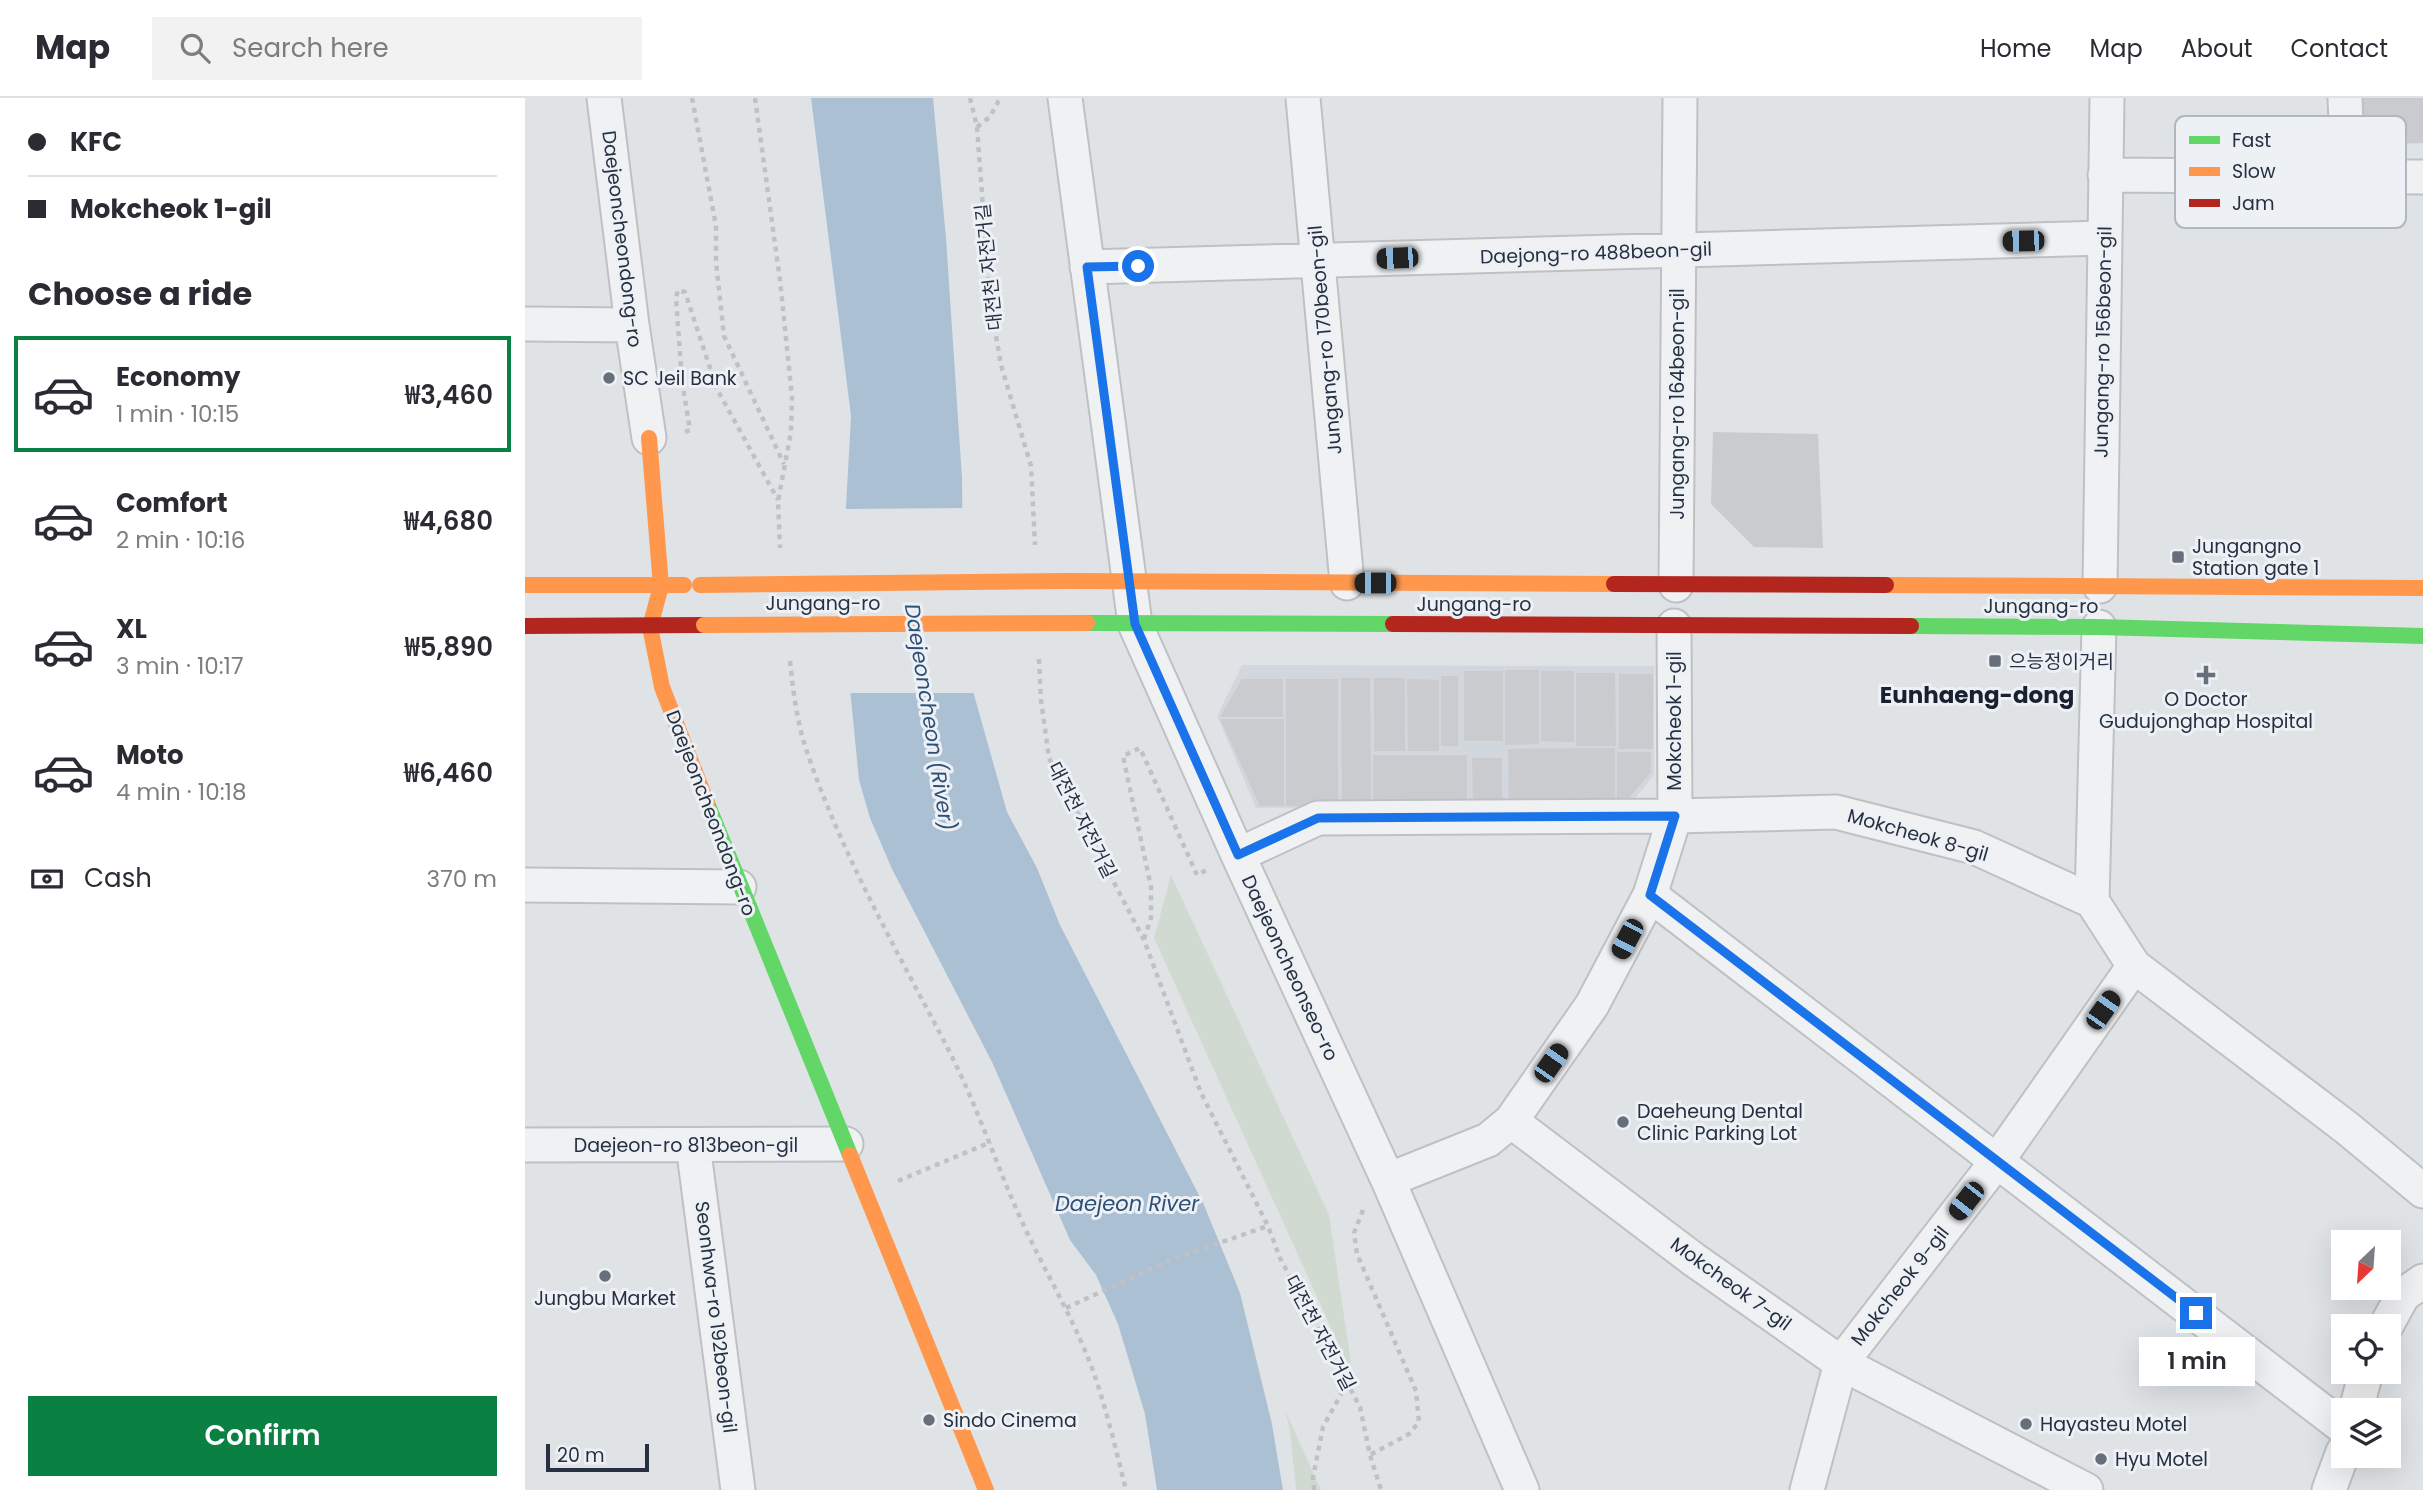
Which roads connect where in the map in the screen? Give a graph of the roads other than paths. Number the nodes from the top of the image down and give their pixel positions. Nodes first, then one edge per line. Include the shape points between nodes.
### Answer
1 (604, 98) edge
2 (1065, 98) edge
3 (1303, 98) edge
4 (1680, 98) edge
5 (2107, 98) edge
6 (2345, 98) edge
7 (2346, 116) edge
8 (2105, 174) junction
9 (2175, 175) edge
10 (2105, 239) junction
11 (1678, 251) junction
12 (1318, 260) junction
13 (1087, 267) junction
14 (525, 324) edge
15 (632, 326) junction
16 (649, 438) joint
17 (1129, 582) junction
18 (1347, 583) junction
19 (525, 585) edge
20 (1676, 585) junction
21 (661, 586) junction
22 (2100, 586) junction
23 (2423, 588) edge
24 (1135, 624) junction
25 (525, 626) edge
26 (1674, 626) junction
27 (650, 627) junction
28 (2099, 627) junction
29 (2423, 636) edge
30 (1675, 816) junction
31 (1238, 855) junction
32 (525, 885) edge
33 (739, 887) junction
34 (1650, 895) junction
35 (2092, 901) junction
36 (2134, 966) junction
37 (1511, 1121) junction
38 (693, 1144) junction
39 (846, 1144) junction
40 (525, 1146) edge
41 (1997, 1161) junction
42 (1388, 1180) junction
43 (2423, 1191) edge
44 (2423, 1281) edge
45 (2393, 1314) edge
46 (1841, 1363) junction
47 (2331, 1418) edge
48 (2337, 1468) edge
49 (739, 1490) edge
50 (986, 1490) edge
51 (1522, 1490) edge
52 (1807, 1490) edge
53 (2086, 1490) edge
54 (2329, 1490) edge

1 - 15 street, Daejeoncheondong-ro
2 - 13 street, Daejeoncheonseo-ro
3 - 12 street, Jungang-ro 170beon-gil
4 - 11 street, Jungang-ro 164beon-gil
5 - 8 street, Jungang-ro 156beon-gil
6 - 7 street
8 - 9 street
8 - 10 street, Jungang-ro 156beon-gil
10 - 11 street, Daejong-ro 488beon-gil
10 - 22 street, Jungang-ro 156beon-gil
11 - 12 street, Daejong-ro 488beon-gil
11 - 20 street, Jungang-ro 164beon-gil
12 - 13 street, Daejong-ro 488beon-gil
12 - 18 street, Jungang-ro 170beon-gil
13 - 17 street, Daejeoncheonseo-ro
14 - 15 street
15 - 16 street, Daejeoncheondong-ro
16 - 21 main road, Daejeoncheondong-ro
17 - 18 main road, Jungang-ro
17 - 21 main road, Jungang-ro, bridge
17 - 24 street, Daejeoncheonseo-ro
18 - 20 main road, Jungang-ro
19 - 21 main road, Jungang-ro
20 - 22 main road, Jungang-ro
21 - 27 main road, Daejeoncheondong-ro
22 - 23 main road, Jungang-ro
24 - 26 main road, Jungang-ro
24 - 27 main road, Jungang-ro, bridge
24 - 31 street, Daejeoncheonseo-ro
25 - 27 main road, Jungang-ro
26 - 28 main road, Jungang-ro
26 - 30 street, Mokcheok 1-gil
27 - 33 main road, Daejeoncheondong-ro via 661,687
28 - 29 main road, Jungang-ro
28 - 35 street
30 - 31 street, Mokcheok 8-gil via 1318,818
30 - 34 street, Mokcheok 1-gil
30 - 35 street, Mokcheok 8-gil via 1836,812 1974,847
31 - 42 street, Daejeoncheonseo-ro
32 - 33 street
33 - 39 main road, Daejeoncheondong-ro
34 - 37 street, Mokcheok 1-gil via 1592,1005
34 - 41 street
35 - 36 street
36 - 41 street, Mokcheok 9-gil
36 - 43 street
37 - 42 street via 1488,1140
37 - 46 street, Mokcheok 7-gil via 1693,1259
38 - 39 street, Daejeon-ro 813beon-gil
38 - 40 street, Daejeon-ro 813beon-gil
38 - 49 street, Seonhwa-ro 192beon-gil
39 - 50 main road, Daejeoncheondong-ro
41 - 46 street, Mokcheok 9-gil
41 - 47 street
42 - 51 street, Daejeoncheonseo-ro
44 - 45 street via 2403,1295
46 - 52 street, Mokcheok 9-gil
46 - 53 street, Mokcheok 7-gil
48 - 54 street

